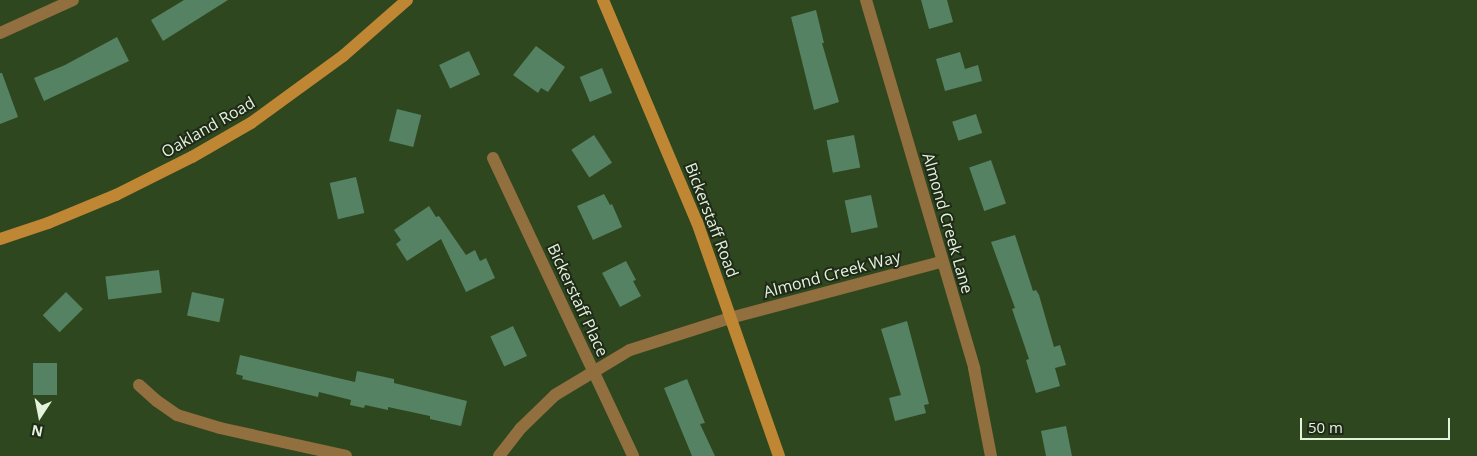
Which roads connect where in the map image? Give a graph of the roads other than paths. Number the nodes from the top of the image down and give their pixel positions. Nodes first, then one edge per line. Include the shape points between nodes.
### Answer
1 (73, 0) edge
2 (407, 0) edge
3 (603, 0) edge
4 (866, 0) edge
5 (0, 33) edge
6 (493, 158) dead end
7 (0, 239) edge
8 (941, 262) junction
9 (730, 318) junction
10 (594, 371) junction
11 (139, 385) dead end
12 (346, 456) edge
13 (499, 456) edge
14 (633, 456) edge
15 (779, 456) edge
16 (991, 456) edge

1 - 5 street
2 - 7 street, Oakland Road via 343,56 251,123 116,195
3 - 9 street, Bickerstaff Road via 693,213
4 - 8 street, Almond Creek Lane
6 - 10 street, Bickerstaff Place
8 - 9 street, Almond Creek Way
8 - 16 street, Almond Creek Lane via 974,368
9 - 10 street, Almond Creek Way via 630,350
9 - 15 street, Bickerstaff Road
10 - 13 street, Almond Creek Way via 555,395 521,428
10 - 14 street, Bickerstaff Place
11 - 12 street via 177,415

